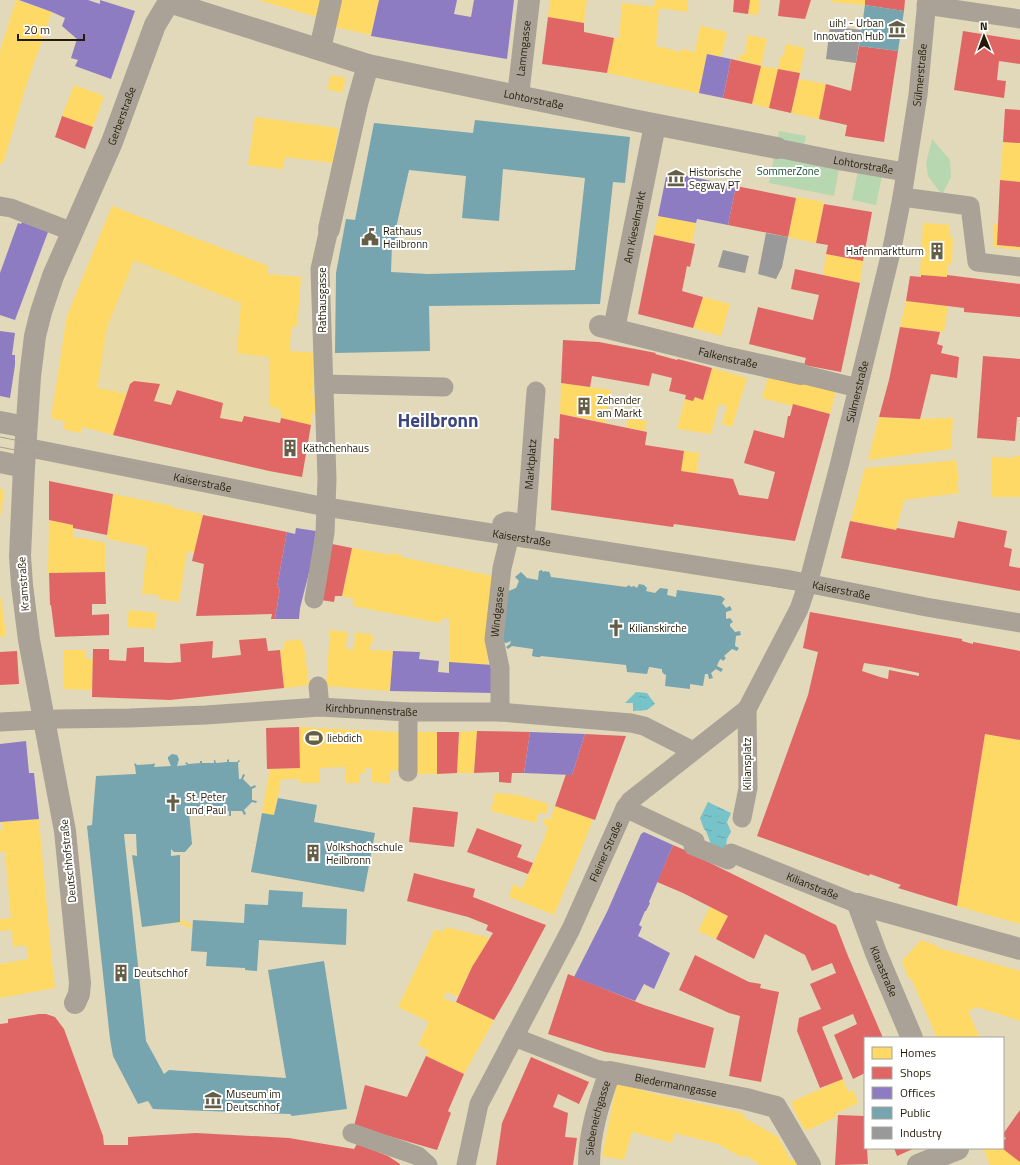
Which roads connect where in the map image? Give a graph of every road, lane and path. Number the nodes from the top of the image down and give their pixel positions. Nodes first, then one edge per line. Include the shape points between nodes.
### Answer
1 (331, 0) edge
2 (529, 0) edge
3 (170, 1) edge
4 (927, 3) edge
5 (1020, 19) edge
6 (320, 49) junction
7 (368, 65) junction
8 (518, 96) junction
9 (655, 125) junction
10 (777, 148) joint
11 (905, 172) junction
12 (902, 198) junction
13 (0, 206) edge
14 (329, 229) joint
15 (73, 232) junction
16 (1020, 267) edge
17 (606, 327) joint
18 (801, 374) joint
19 (324, 384) junction
20 (444, 387) dead end
21 (858, 388) junction
22 (536, 391) dead end
23 (0, 422) edge
24 (25, 447) junction
25 (0, 462) edge
26 (347, 499) dead end
27 (326, 507) junction
28 (345, 521) dead end
29 (511, 535) junction
30 (808, 583) junction
31 (314, 599) dead end
32 (1020, 623) edge
33 (318, 686) dead end
34 (320, 707) junction
35 (748, 709) junction
36 (408, 712) junction
37 (500, 712) junction
38 (44, 720) junction
39 (0, 722) edge
40 (693, 751) junction
41 (408, 772) dead end
42 (624, 808) junction
43 (742, 818) dead end
44 (858, 904) junction
45 (1020, 949) edge
46 (75, 1003) dead end
47 (514, 1036) junction
48 (912, 1037) edge
49 (610, 1072) junction
50 (352, 1134) dead end
51 (960, 1154) edge
52 (589, 1159) edge
53 (428, 1165) edge
54 (466, 1165) edge
55 (810, 1165) edge
56 (918, 1165) edge

1 - 6 street
2 - 8 street, Lammgasse
3 - 6 street, Lohtorstraße
3 - 15 street, Gerberstraße via 155,24 112,142
4 - 5 street
4 - 11 street, Sülmerstraße via 918,90
6 - 7 street, Lohtorstraße
7 - 8 street, Lohtorstraße
7 - 14 street, Rathausgasse
8 - 9 street, Lohtorstraße
9 - 10 street, Lohtorstraße
9 - 17 street, Am Kieselmarkt
10 - 11 street, Lohtorstraße
11 - 12 street, Sülmerstraße
12 - 16 street via 970,206 977,262
12 - 21 street, Sülmerstraße
13 - 15 street
14 - 19 street, Rathausgasse via 320,269
15 - 24 street, Gerberstraße via 40,312 32,356
17 - 18 street, Falkenstraße
18 - 21 street, Falkenstraße
19 - 20 street
19 - 27 street, Rathausgasse
21 - 30 street, Sülmerstraße
22 - 29 street, Marktplatz
23 - 24 street, Kaiserstraße
24 - 25 street, Kaiserstraße
24 - 27 street, Kaiserstraße
24 - 38 street, Kramstraße via 20,556 29,640
26 - 27 street via 338,494
27 - 28 street
27 - 29 street, Kaiserstraße
27 - 31 street, Rathausgasse via 324,540
29 - 30 street, Kaiserstraße
29 - 37 street, Windgasse via 502,568 494,639 500,668
30 - 32 street, Kaiserstraße
30 - 35 street, Fleiner Straße via 799,609
33 - 34 street
34 - 36 street, Kirchbrunnenstraße
34 - 38 street, Kirchbrunnenstraße via 206,715
35 - 40 street, Fleiner Straße
35 - 43 street, Kiliansplatz via 748,788
36 - 37 street, Kirchbrunnenstraße
36 - 41 street
37 - 40 street, Kirchbrunnenstraße via 631,723 644,726
38 - 39 street, Kirchbrunnenstraße
38 - 46 street, Deutschhofstraße via 65,831 80,983
40 - 42 street, Fleiner Straße via 630,800
42 - 44 street, Kilianstraße via 695,841 693,846 728,860 731,853
42 - 47 street, Fleiner Straße via 571,929
44 - 45 street, Kilianstraße
44 - 48 street, Klarastraße
47 - 49 street, Biedermanngasse via 596,1069
47 - 54 street, Fleiner Straße via 479,1104
49 - 52 street, Siebeneichgasse via 597,1106
49 - 55 street, Biedermanngasse via 776,1107
50 - 53 street via 418,1156
51 - 56 street

